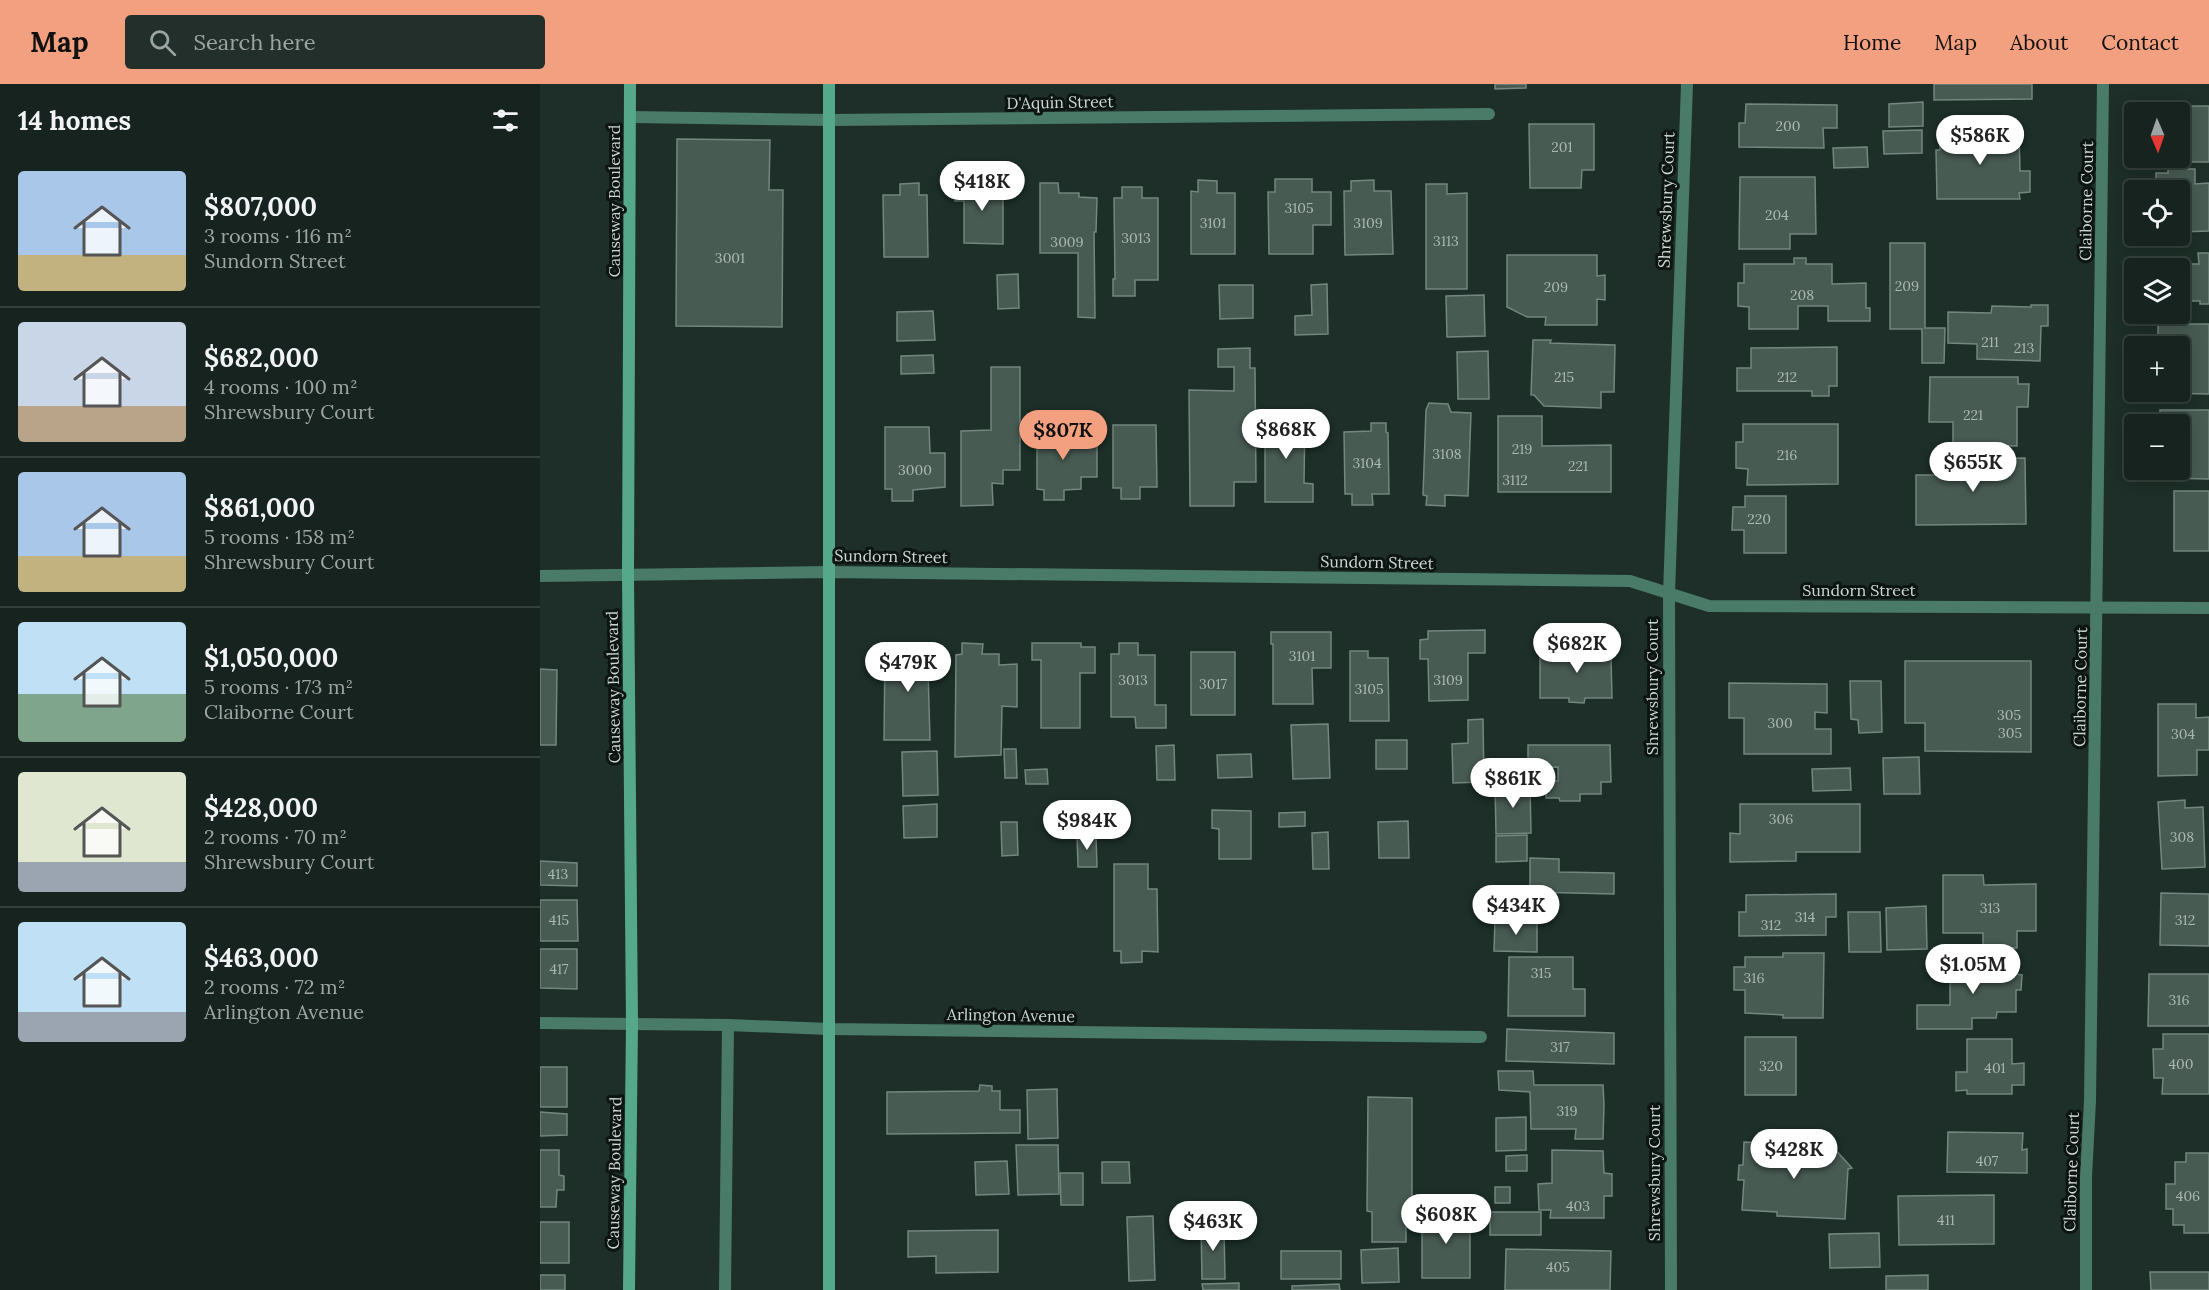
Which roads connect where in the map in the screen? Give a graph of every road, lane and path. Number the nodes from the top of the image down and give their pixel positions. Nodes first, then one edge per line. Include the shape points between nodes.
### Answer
1 (630, 84) edge
2 (829, 84) edge
3 (1686, 84) edge
4 (2103, 84) edge
5 (1489, 114) dead end
6 (631, 117) junction
7 (829, 120) junction
8 (828, 572) junction
9 (628, 575) junction
10 (540, 576) edge
11 (1669, 594) junction
12 (2098, 608) junction
13 (2209, 608) edge
14 (540, 1023) edge
15 (632, 1024) junction
16 (728, 1025) junction
17 (828, 1029) junction
18 (1481, 1037) dead end
19 (629, 1290) edge
20 (725, 1290) edge
21 (829, 1290) edge
22 (1671, 1290) edge
23 (2086, 1290) edge

1 - 6 main road, Causeway Boulevard
2 - 7 main road
3 - 11 street, Shrewsbury Court
4 - 12 street, Claiborne Court
5 - 7 street, D'Aquin Street
6 - 7 street, D'Aquin Street
6 - 9 main road, Causeway Boulevard
7 - 8 main road
8 - 9 street, Sundorn Street
8 - 11 street, Sundorn Street via 1630,581
8 - 17 main road
9 - 10 street, Sundorn Street
9 - 15 main road, Causeway Boulevard
11 - 12 street, Sundorn Street via 1709,606
11 - 22 street, Shrewsbury Court
12 - 13 street, Sundorn Street
12 - 23 street, Claiborne Court
14 - 15 street, Arlington Avenue
15 - 16 street, Arlington Avenue
15 - 19 main road, Causeway Boulevard
16 - 17 street, Arlington Avenue
16 - 20 street
17 - 18 street, Arlington Avenue
17 - 21 main road

